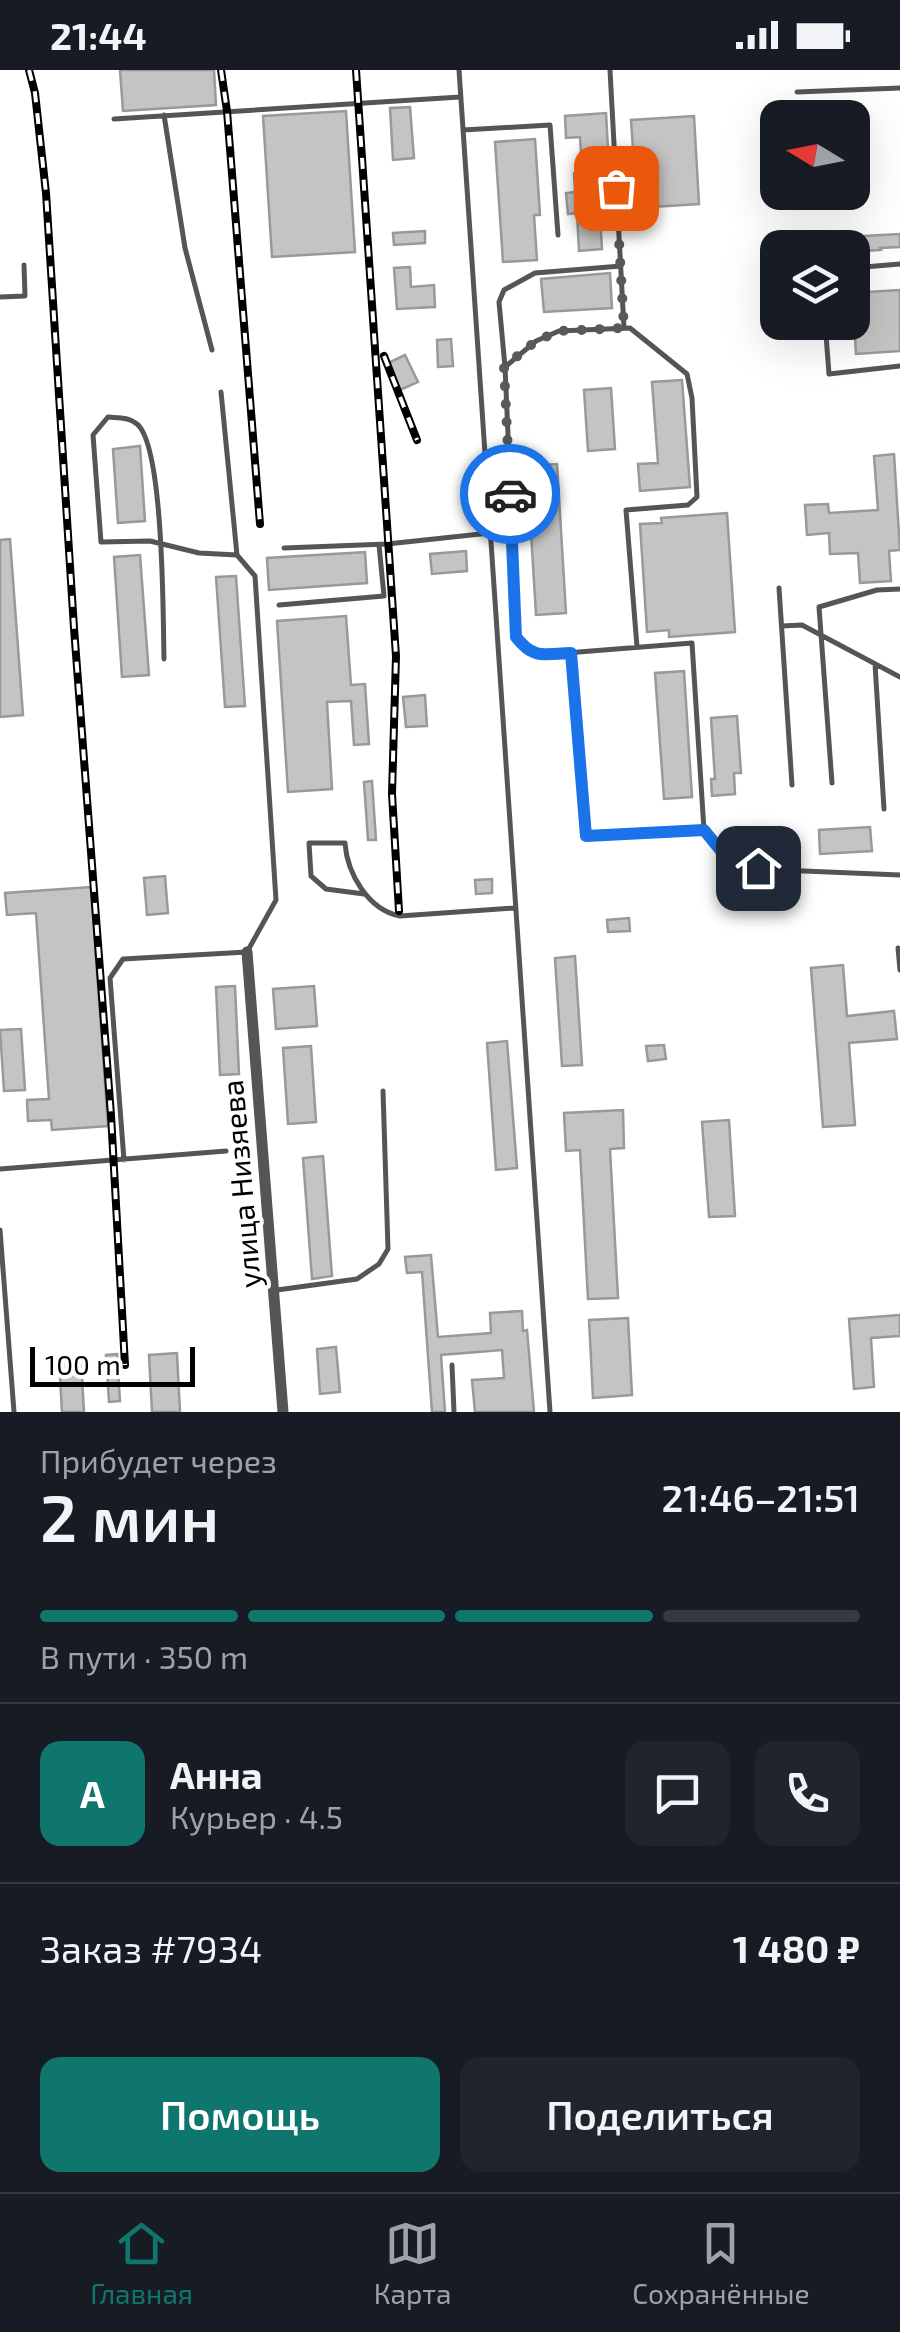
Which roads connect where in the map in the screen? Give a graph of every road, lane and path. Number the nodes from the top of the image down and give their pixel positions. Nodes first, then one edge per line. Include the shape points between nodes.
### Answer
1 (459, 70) edge
2 (610, 70) edge
3 (900, 88) edge
4 (797, 92) dead end
5 (460, 97) junction
6 (164, 115) junction
7 (114, 119) dead end
8 (463, 130) junction
9 (558, 235) dead end
10 (900, 264) edge
11 (24, 265) dead end
12 (621, 266) junction
13 (870, 266) edge
14 (0, 297) edge
15 (624, 328) junction
16 (827, 340) edge
17 (212, 350) dead end
18 (900, 366) edge
19 (504, 367) junction
20 (221, 392) dead end
21 (490, 533) junction
22 (161, 544) junction
23 (379, 545) junction
24 (284, 548) dead end
25 (237, 555) junction
26 (779, 588) dead end
27 (900, 589) edge
28 (279, 605) dead end
29 (782, 626) junction
30 (821, 637) junction
31 (636, 647) junction
32 (571, 653) junction
33 (164, 659) dead end
34 (875, 664) junction
35 (900, 677) edge
36 (832, 784) dead end
37 (792, 785) dead end
38 (884, 809) dead end
39 (704, 830) junction
40 (900, 874) edge
41 (364, 894) junction
42 (516, 908) junction
43 (898, 948) edge
44 (247, 952) junction
45 (900, 970) edge
46 (382, 1091) dead end
47 (226, 1151) dead end
48 (124, 1160) junction
49 (0, 1169) edge
50 (0, 1230) edge
51 (274, 1290) junction
52 (452, 1366) dead end
53 (14, 1412) edge
54 (284, 1412) edge
55 (454, 1412) edge
56 (550, 1412) edge

1 - 5 lane
2 - 12 lane
3 - 4 lane
5 - 6 lane
5 - 8 lane
6 - 7 lane
6 - 17 lane via 185,248
8 - 9 lane via 550,125
8 - 21 lane
10 - 13 lane
11 - 14 lane via 25,296
12 - 15 lane
12 - 19 lane via 535,273 504,290
15 - 19 lane via 560,331
15 - 31 lane via 687,374 697,497 688,505 626,510
16 - 18 lane via 829,374
19 - 32 lane via 516,637 526,650
20 - 25 lane
21 - 23 lane
21 - 42 lane
22 - 22 lane via 150,446 139,425 108,418 93,435 101,542
22 - 25 lane
22 - 33 lane
23 - 24 lane
23 - 28 lane via 384,596
25 - 44 lane via 255,576 276,900
26 - 29 lane
27 - 30 lane via 820,608
29 - 30 lane via 802,625
29 - 37 lane
30 - 34 lane
30 - 36 lane
31 - 32 lane
31 - 39 lane via 692,642
32 - 39 lane via 586,836
34 - 35 lane
34 - 38 lane
39 - 40 lane via 735,868
41 - 41 lane via 326,889 311,876 308,842 345,842
41 - 42 lane via 400,916
42 - 56 lane
43 - 45 lane
44 - 48 lane via 123,959 110,978
44 - 51 street, улица Низяева
46 - 51 lane via 388,1249 380,1264 357,1279
47 - 48 lane
48 - 49 lane
50 - 53 lane
51 - 54 street, улица Низяева
52 - 55 lane

